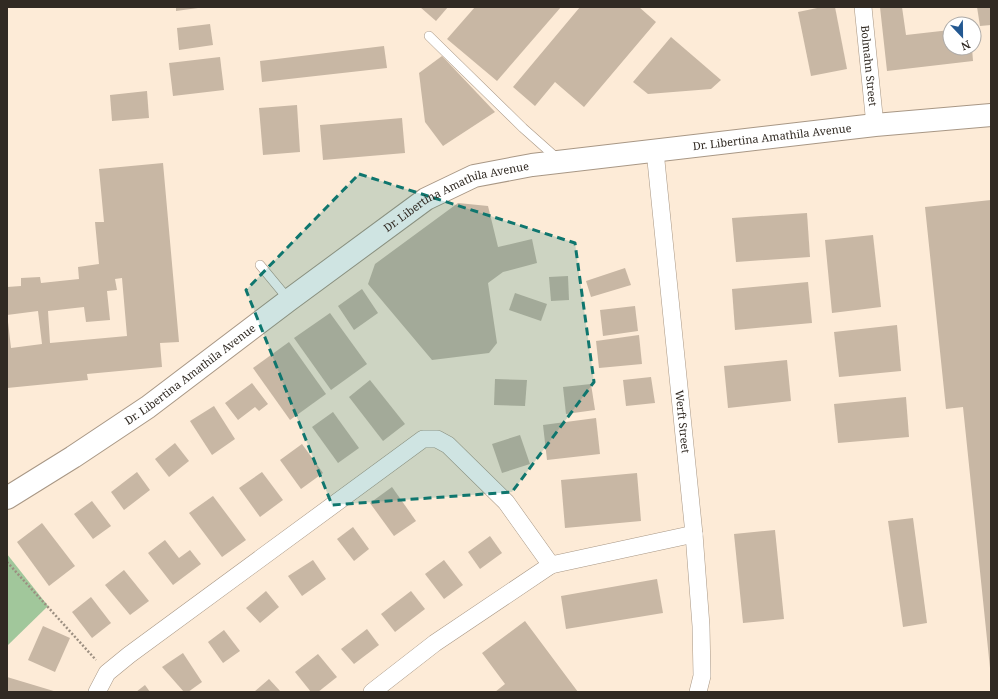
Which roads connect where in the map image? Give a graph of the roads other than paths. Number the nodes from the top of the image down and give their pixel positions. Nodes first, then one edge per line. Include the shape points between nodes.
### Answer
1 (863, 7) edge
2 (429, 36) dead end
3 (991, 115) edge
4 (875, 125) junction
5 (655, 151) junction
6 (561, 161) junction
7 (260, 265) dead end
8 (289, 300) junction
9 (7, 498) edge
10 (694, 534) junction
11 (551, 565) junction
12 (97, 692) edge
13 (372, 692) edge
14 (698, 692) edge

1 - 4 street, Bolmahn Street
2 - 6 lane via 523,128
3 - 4 street, Dr. Libertina Amathila Avenue
4 - 5 street, Dr. Libertina Amathila Avenue
5 - 6 street, Dr. Libertina Amathila Avenue
5 - 10 street, Werft Street
6 - 8 street, Dr. Libertina Amathila Avenue via 474,176 426,199
7 - 8 lane
8 - 9 street, Dr. Libertina Amathila Avenue via 148,407
10 - 11 street
10 - 14 street, Werft Street via 701,626 702,676
11 - 12 street via 506,502 448,445 437,439 423,439 129,655 107,673
11 - 13 street via 435,643

